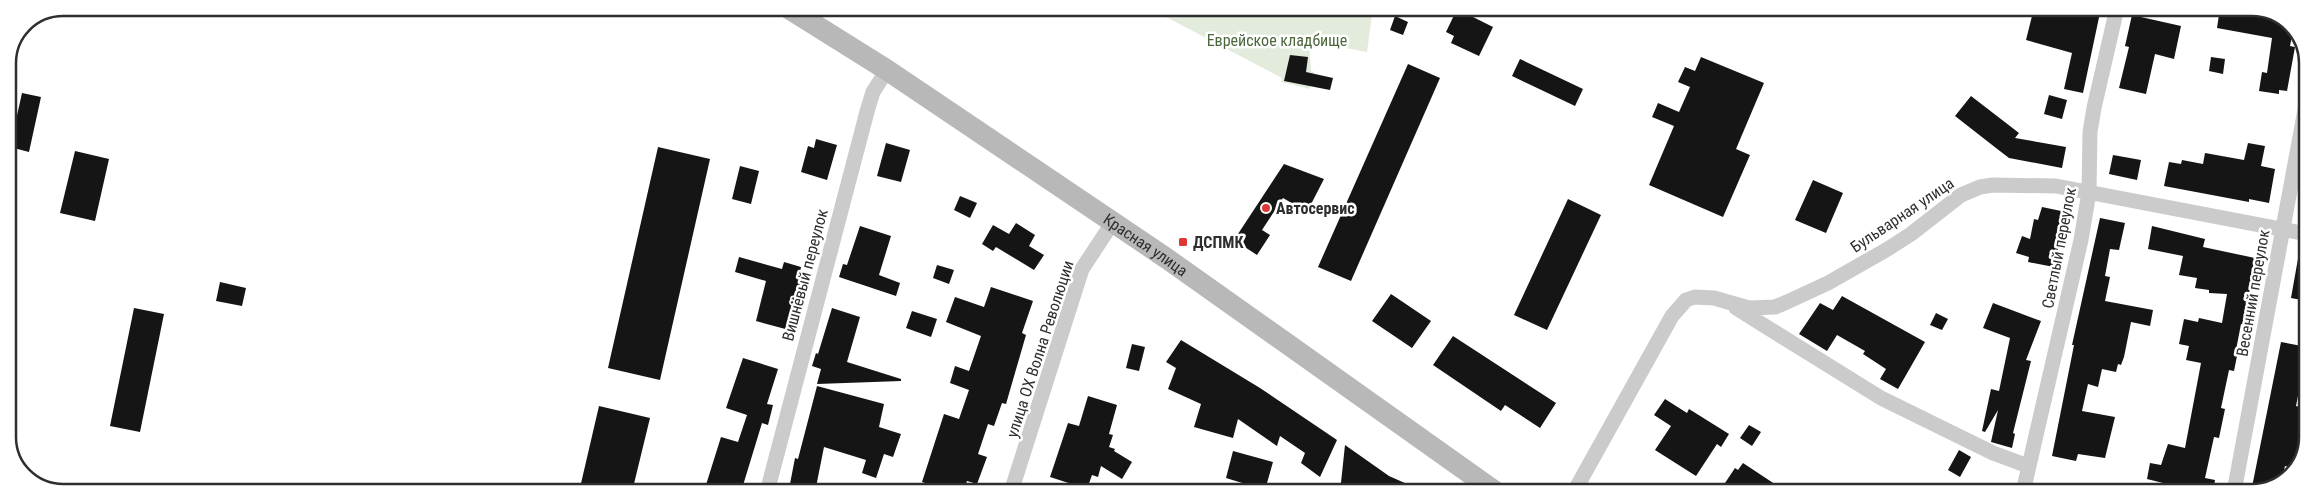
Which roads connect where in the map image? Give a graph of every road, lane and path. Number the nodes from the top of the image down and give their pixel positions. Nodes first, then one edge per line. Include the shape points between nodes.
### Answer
1 (801, 16) edge
2 (2115, 16) edge
3 (887, 70) junction
4 (2299, 141) edge
5 (2089, 192) junction
6 (1113, 222) junction
7 (2282, 230) junction
8 (2299, 233) edge
9 (1730, 304) junction
10 (2028, 466) junction
11 (769, 484) edge
12 (1014, 484) edge
13 (1485, 484) edge
14 (1578, 484) edge
15 (2025, 484) edge
16 (2235, 484) edge

1 - 3 street, Красная улица
2 - 5 street, Светлый переулок via 2093,116
3 - 6 street, Красная улица
3 - 11 street, Вишнёвый переулок via 873,92 868,108
4 - 7 street, Весенний переулок
5 - 7 street, Бульварная улица
5 - 9 street, Бульварная улица via 2040,184 1980,187 1962,195 1886,250 1787,302 1763,309
5 - 10 street, Светлый переулок via 2081,240
6 - 12 street, улица ОХ Волна Революции via 1082,269
6 - 13 street, Красная улица
7 - 8 street, Бульварная улица
7 - 16 street, Весенний переулок
9 - 10 street via 1888,402 1993,453
9 - 14 street, Бульварная улица via 1704,296 1686,300 1678,307
10 - 15 street, Светлый переулок

